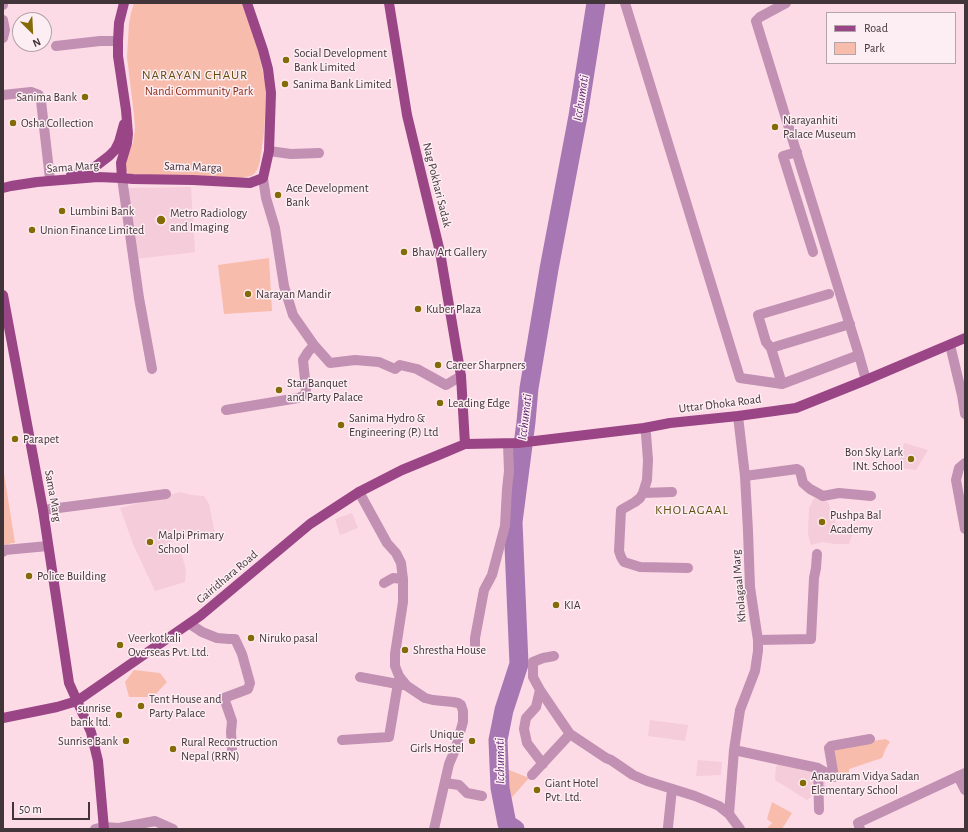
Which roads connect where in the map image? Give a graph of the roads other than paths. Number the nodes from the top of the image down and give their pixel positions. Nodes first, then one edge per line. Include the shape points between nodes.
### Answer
1 (124, 3) edge
2 (247, 3) edge
3 (389, 3) edge
4 (625, 3) edge
5 (786, 3) edge
6 (3, 20) edge
7 (3, 38) edge
8 (118, 41) junction
9 (56, 46) dead end
10 (3, 95) edge
11 (126, 110) junction
12 (269, 151) junction
13 (797, 152) junction
14 (319, 153) dead end
15 (122, 178) junction
16 (263, 178) junction
17 (50, 179) junction
18 (38, 182) junction
19 (3, 188) edge
20 (813, 252) dead end
21 (829, 294) dead end
22 (3, 295) edge
23 (850, 324) junction
24 (965, 338) edge
25 (314, 345) junction
26 (950, 345) junction
27 (771, 348) junction
28 (859, 355) junction
29 (152, 369) dead end
30 (461, 376) junction
31 (866, 380) junction
32 (782, 384) junction
33 (226, 410) dead end
34 (965, 414) edge
35 (738, 416) junction
36 (644, 428) junction
37 (513, 443) junction
38 (465, 444) junction
39 (965, 463) edge
40 (745, 476) junction
41 (359, 492) junction
42 (672, 492) dead end
43 (644, 493) junction
44 (166, 494) dead end
45 (871, 496) dead end
46 (43, 510) junction
47 (965, 529) edge
48 (48, 546) junction
49 (3, 552) edge
50 (817, 554) dead end
51 (688, 568) dead end
52 (404, 579) junction
53 (384, 583) dead end
54 (190, 624) junction
55 (758, 640) junction
56 (475, 645) dead end
57 (554, 656) dead end
58 (360, 677) dead end
59 (402, 685) junction
60 (540, 690) junction
61 (77, 701) junction
62 (3, 718) edge
63 (570, 734) junction
64 (870, 739) dead end
65 (342, 740) dead end
66 (232, 749) dead end
67 (734, 750) junction
68 (543, 764) junction
69 (818, 768) junction
70 (962, 774) edge
71 (532, 775) dead end
72 (445, 783) junction
73 (672, 789) junction
74 (965, 790) edge
75 (482, 796) dead end
76 (819, 810) dead end
77 (729, 814) junction
78 (101, 828) edge
79 (668, 828) dead end
80 (173, 829) edge
81 (434, 829) edge
82 (740, 829) edge
83 (860, 829) edge

1 - 8 main road
2 - 12 main road via 268,69 271,93
3 - 30 main road, Nag Pokhari Sadak via 407,115 440,252
4 - 32 street via 740,378
5 - 13 street via 756,21
6 - 7 street
8 - 9 street
8 - 11 main road
10 - 17 street via 31,92 39,95
11 - 15 main road via 128,134 121,162
11 - 17 main road via 119,142 106,159 84,171
12 - 14 street via 291,154
12 - 16 main road
13 - 20 street via 784,156
13 - 23 street
15 - 16 main road, Sama Marga via 250,183
15 - 18 main road, Sama Marg via 98,177
15 - 29 street via 138,298
16 - 25 street via 275,228 284,286 293,315
17 - 18 main road
18 - 19 main road, Sama Marg
21 - 27 street via 758,315 766,342
22 - 46 main road, Sama Marg
23 - 27 street
23 - 28 street
24 - 26 main road, Uttar Dhoka Road
25 - 30 street via 330,363 355,360 379,362 394,369 400,364 416,369 446,385
25 - 33 street via 303,360 305,394 298,398
26 - 31 main road, Uttar Dhoka Road
26 - 34 street
27 - 32 street
28 - 31 street
28 - 32 street
30 - 38 main road, Nag Pokhari Sadak
31 - 35 main road, Uttar Dhoka Road via 796,408
35 - 36 main road, Uttar Dhoka Road
35 - 40 street, Kholagaal Marg
36 - 37 main road, Uttar Dhoka Road
36 - 43 street via 648,460
37 - 38 main road, Uttar Dhoka Road
37 - 56 street via 505,526 492,575 484,590
38 - 41 main road, Gairidhara Road via 402,470
39 - 47 street via 959,468 956,480
40 - 45 street via 797,469 803,483 822,496 839,493
40 - 55 street, Kholagaal Marg via 750,586
41 - 52 street via 387,543 396,553
41 - 54 main road, Gairidhara Road via 310,524
42 - 43 street
43 - 51 street via 621,510 621,557 624,562 640,567
44 - 46 street
46 - 48 main road, Sama Marg
48 - 49 street
48 - 61 main road, Sama Marg via 69,683
50 - 55 street via 811,639
52 - 53 street via 393,578
52 - 59 street via 395,654 395,666
54 - 61 main road, Gairidhara Road
54 - 66 street via 217,638 235,639 242,654 250,683 248,689 224,698 232,721
55 - 67 street, Kholagaal Marg via 756,666 740,710
57 - 60 street via 533,662 533,677
58 - 59 street
59 - 65 street via 389,737
59 - 72 street via 424,698 461,705 463,722
60 - 63 street
60 - 68 street via 536,706 526,718 524,729 527,743
61 - 62 main road, Gairidhara Road
61 - 78 main road, Sama Marg via 91,732 98,761
63 - 68 street
63 - 73 street via 632,775
64 - 69 street via 829,748 834,777
67 - 69 street
67 - 77 street, Kholagaal Marg
68 - 71 street
69 - 76 street
70 - 74 street
70 - 83 street via 858,823
72 - 75 street via 459,785 467,793
72 - 81 street
73 - 77 street via 719,806
73 - 79 street
77 - 82 street
78 - 80 street via 119,828 155,821

